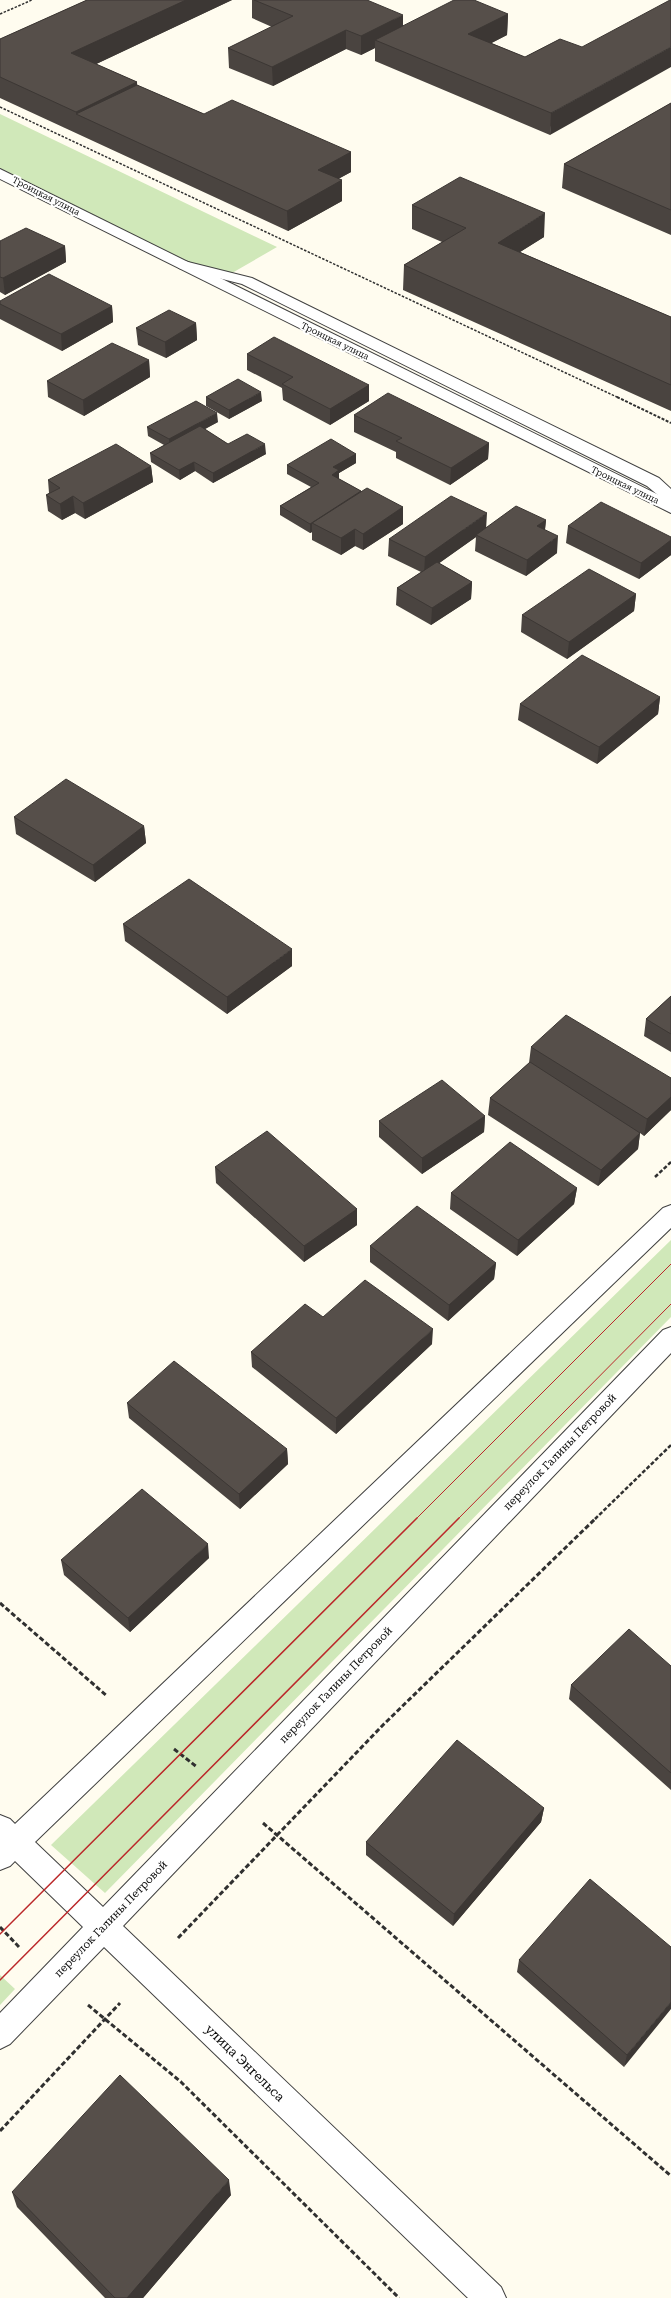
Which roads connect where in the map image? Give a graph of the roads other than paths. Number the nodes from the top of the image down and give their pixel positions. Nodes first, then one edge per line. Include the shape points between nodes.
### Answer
1 (0, 174) edge
2 (184, 265) junction
3 (671, 497) edge
4 (671, 508) edge
5 (671, 1214) edge
6 (671, 1337) edge
7 (5, 1843) edge
8 (102, 1928) junction
9 (0, 2034) edge
10 (490, 2298) edge

1 - 2 street, Троицкая улица
2 - 3 street via 247,281 653,482
2 - 4 street, Троицкая улица
5 - 7 street via 141,1722
6 - 8 street, переулок Галины Петровой
7 - 8 street, улица Энгельса
8 - 9 street, переулок Галины Петровой
8 - 10 street, улица Энгельса

